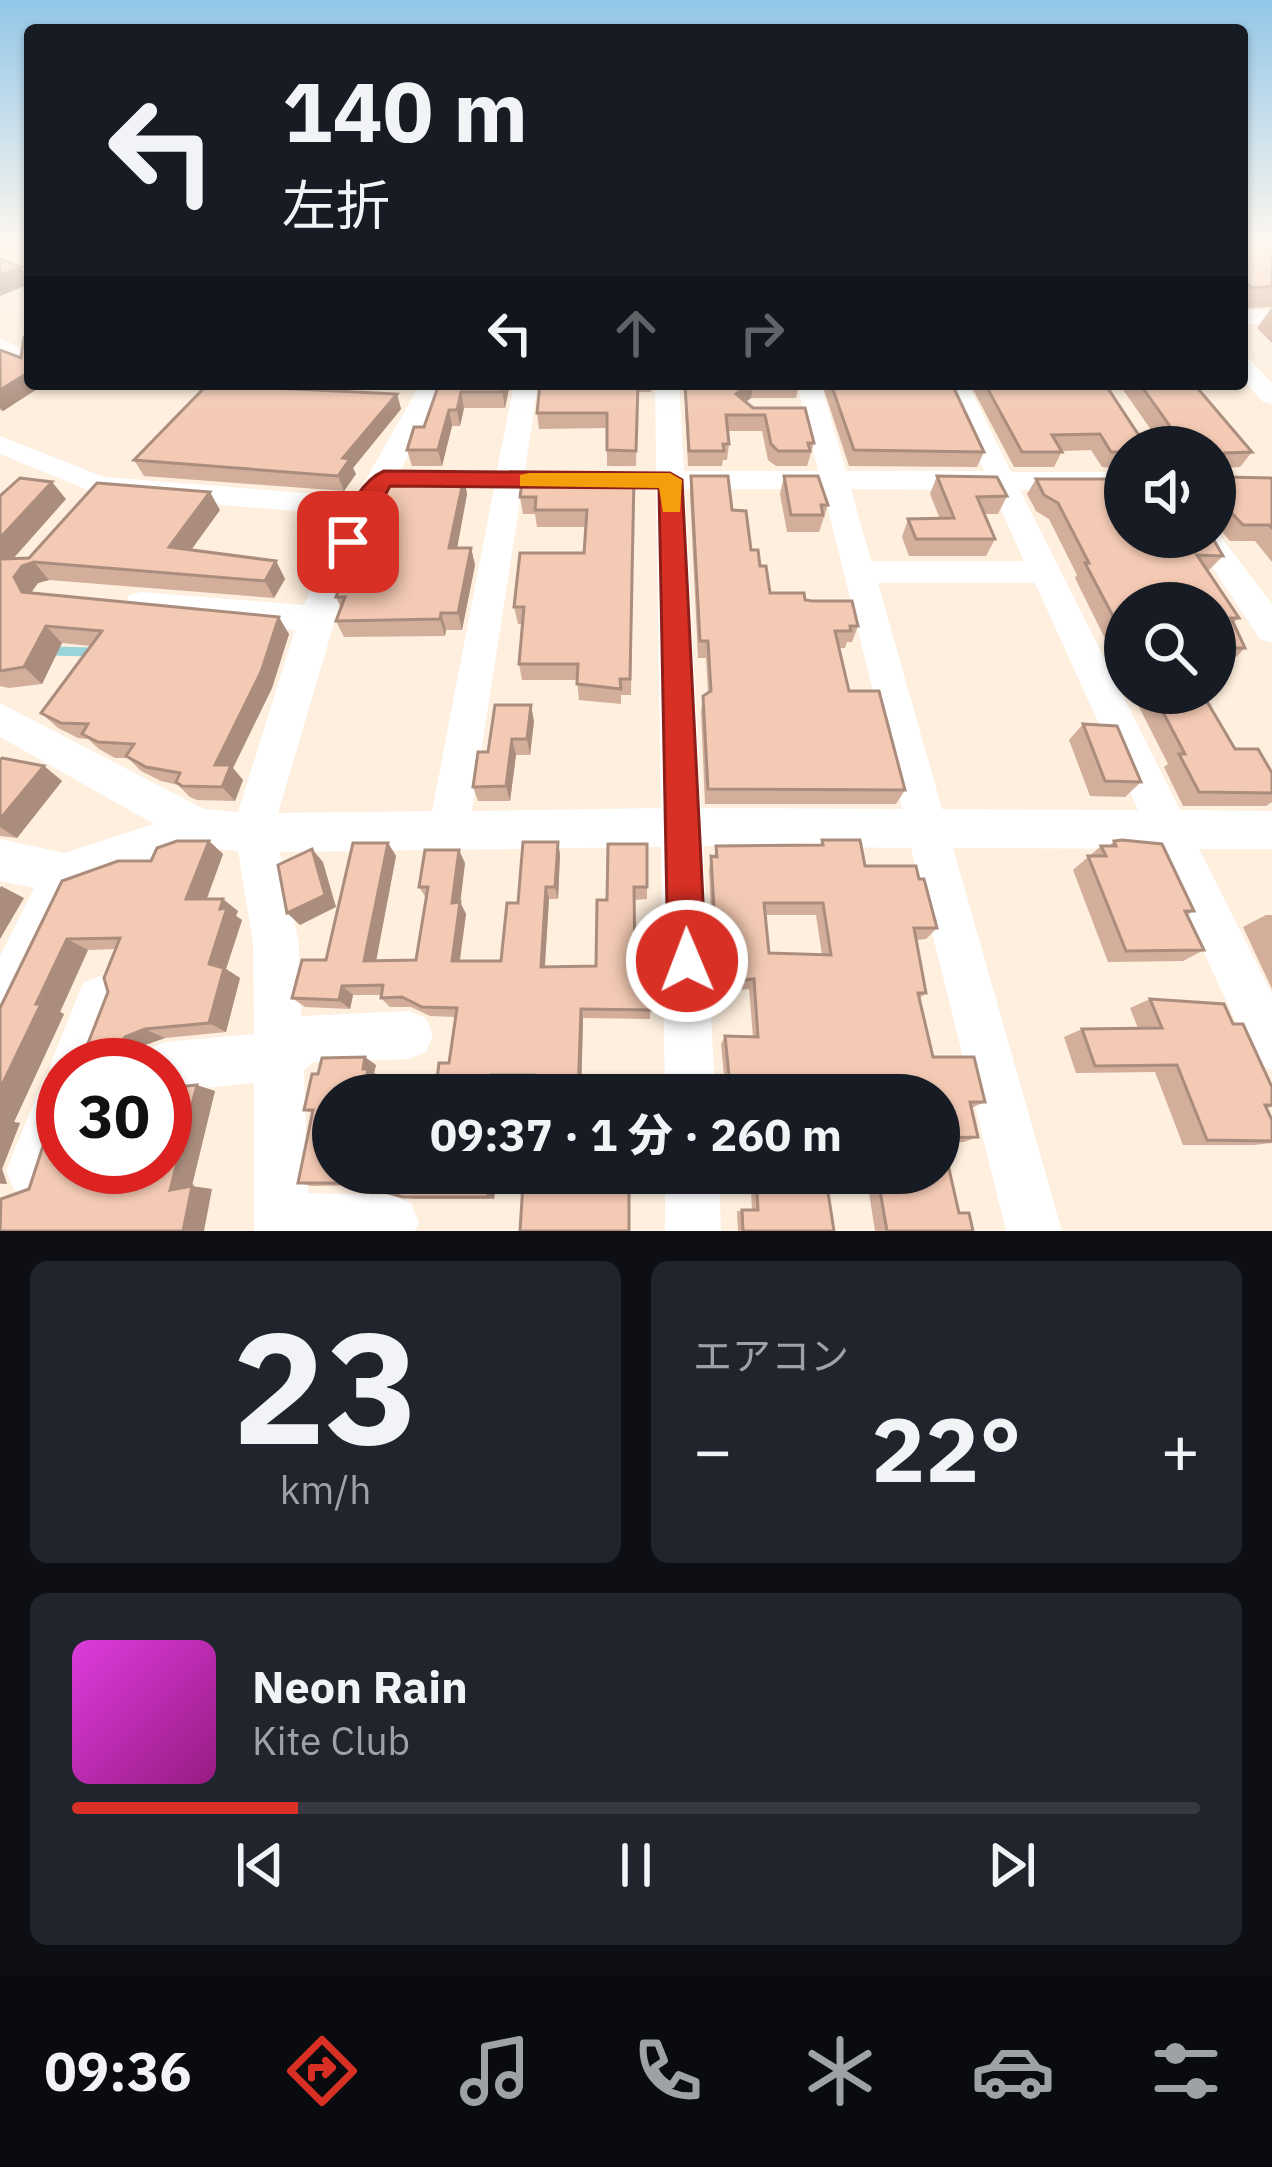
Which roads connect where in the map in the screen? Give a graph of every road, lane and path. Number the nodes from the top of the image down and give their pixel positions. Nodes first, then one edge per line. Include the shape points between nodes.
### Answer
1 (1248, 371) edge
2 (525, 390) edge
3 (667, 390) edge
4 (959, 390) edge
5 (429, 391) edge
6 (390, 396) edge
7 (1272, 397) edge
8 (806, 402) edge
9 (0, 443) edge
10 (670, 480) junction
11 (509, 481) junction
12 (1104, 481) edge
13 (835, 482) junction
14 (1004, 482) junction
15 (100, 486) junction
16 (373, 493) junction
17 (72, 517) edge
18 (1222, 558) edge
19 (859, 572) junction
20 (1045, 572) junction
21 (103, 601) edge
22 (318, 619) junction
23 (1272, 630) edge
24 (0, 719) edge
25 (684, 827) junction
26 (200, 828) junction
27 (449, 829) junction
28 (926, 829) junction
29 (1167, 830) junction
30 (1272, 830) edge
31 (255, 833) junction
32 (0, 860) edge
33 (64, 874) junction
34 (100, 1000) edge
35 (0, 1006) edge
36 (409, 1035) dead end
37 (85, 1038) edge
38 (1272, 1046) edge
39 (280, 1056) junction
40 (192, 1064) edge
41 (690, 1074) edge
42 (36, 1163) edge
43 (33, 1171) edge
44 (692, 1194) edge
45 (391, 1223) dead end
46 (283, 1226) edge
47 (693, 1231) edge
48 (1034, 1231) edge

1 - 7 street
2 - 11 street
3 - 10 street
4 - 14 street
5 - 6 street
5 - 16 street
8 - 13 street
9 - 15 street
10 - 11 street
10 - 13 street
10 - 25 street
11 - 16 street
11 - 27 street
12 - 14 street
13 - 14 street
13 - 19 street
14 - 20 street
15 - 16 street
15 - 17 street
16 - 22 street
18 - 23 street
19 - 20 street
19 - 28 street
20 - 29 street
21 - 22 street
22 - 31 street
24 - 26 street
25 - 27 street
25 - 28 street
25 - 41 street
26 - 31 street
26 - 33 street
27 - 31 street
28 - 29 street
28 - 48 street
29 - 30 street
29 - 38 street
31 - 39 street via 276,943
32 - 33 street
33 - 35 street
34 - 37 street
36 - 39 street via 307,1038
39 - 40 street
39 - 46 street
42 - 43 street
44 - 47 street
45 - 46 street

